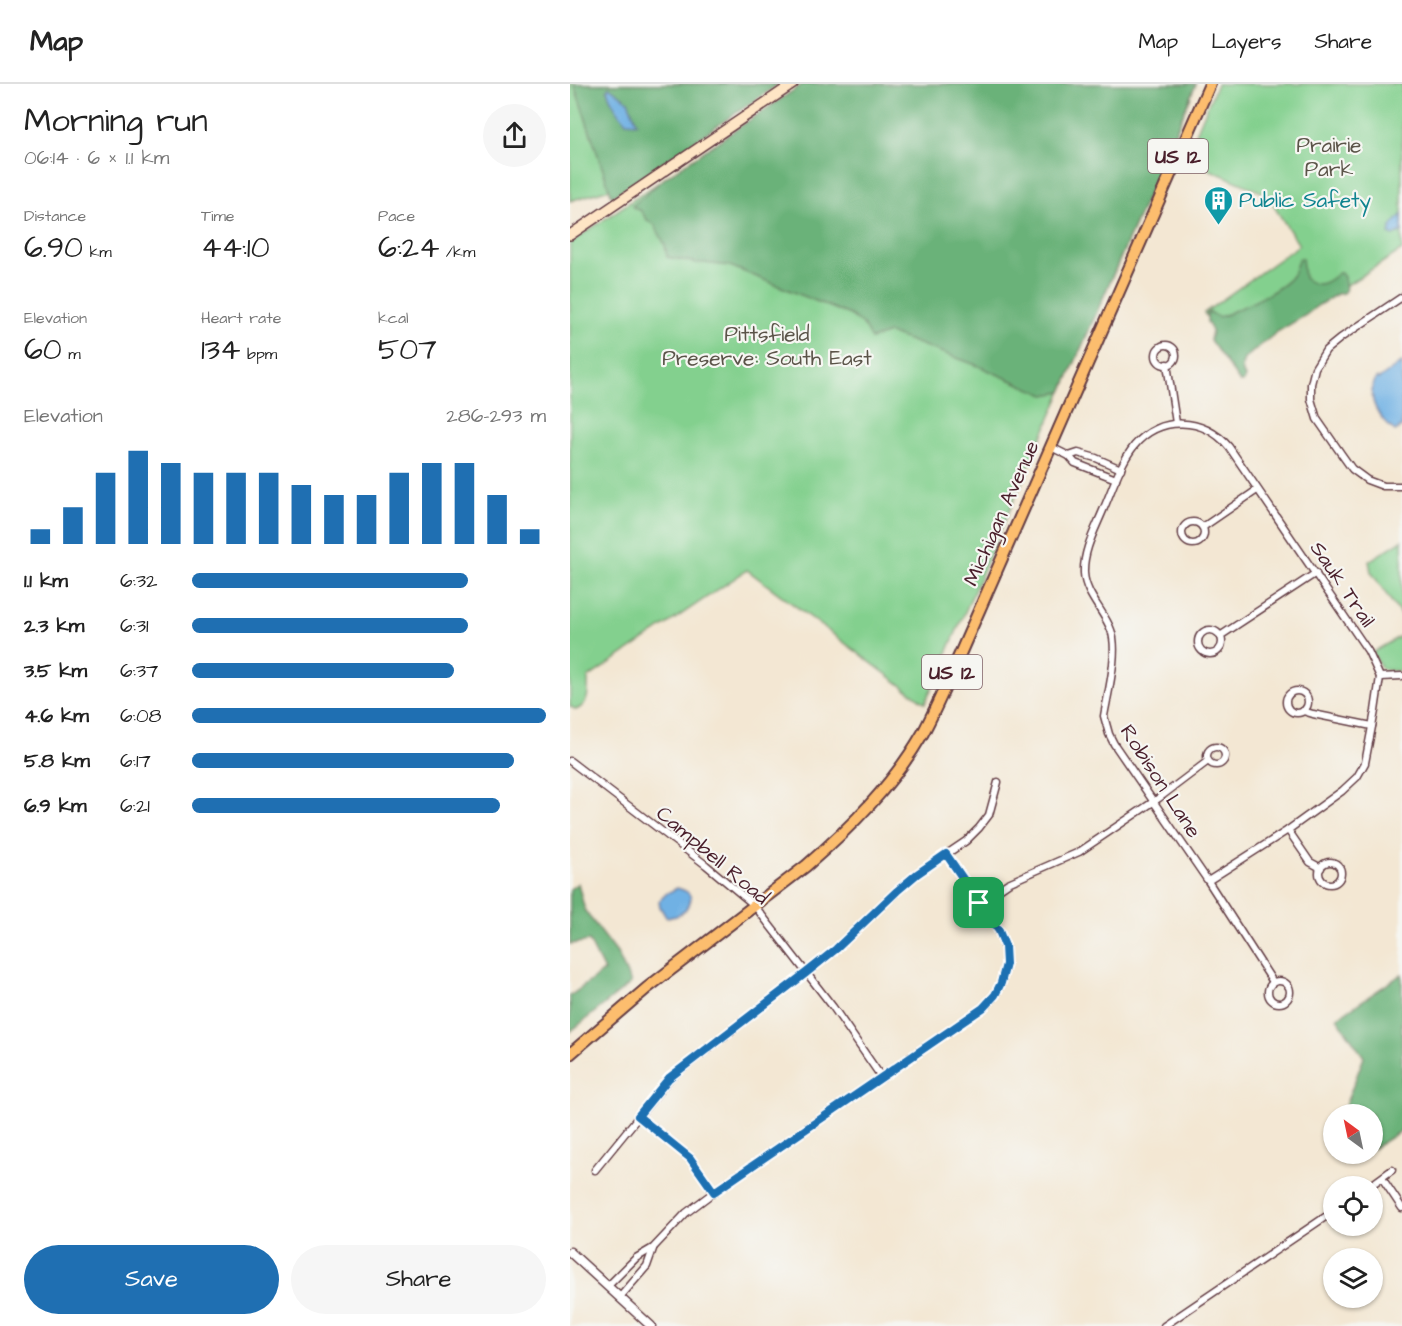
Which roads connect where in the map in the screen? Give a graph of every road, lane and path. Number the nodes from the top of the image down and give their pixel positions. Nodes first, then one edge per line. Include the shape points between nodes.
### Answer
1 (793, 84) edge
2 (1210, 84) edge
3 (570, 235) edge
4 (1402, 297) edge
5 (1167, 364) dead end
6 (1176, 423) junction
7 (1051, 447) junction
8 (1070, 456) junction
9 (1121, 469) junction
10 (1116, 479) junction
11 (1402, 486) edge
12 (1257, 490) junction
13 (1203, 527) dead end
14 (1316, 573) junction
15 (1220, 636) dead end
16 (1402, 676) edge
17 (1380, 677) junction
18 (1303, 711) dead end
19 (1372, 726) junction
20 (570, 761) edge
21 (1208, 761) dead end
22 (998, 782) dead end
23 (1153, 801) junction
24 (1288, 830) junction
25 (946, 854) junction
26 (1321, 868) dead end
27 (1208, 882) junction
28 (979, 903) junction
29 (754, 905) junction
30 (806, 973) junction
31 (1273, 982) dead end
32 (570, 1054) edge
33 (882, 1078) junction
34 (638, 1116) junction
35 (595, 1170) dead end
36 (1392, 1170) dead end
37 (1383, 1177) edge
38 (1383, 1180) edge
39 (714, 1192) junction
40 (1402, 1208) edge
41 (1323, 1218) edge
42 (653, 1248) junction
43 (570, 1252) edge
44 (608, 1286) junction
45 (620, 1297) junction
46 (651, 1326) edge
47 (1164, 1326) edge

1 - 3 main road
2 - 7 highway, Michigan Avenue / US 12
4 - 11 street via 1326,350 1311,384 1317,419 1352,469 1383,486
5 - 6 street
6 - 9 street via 1142,438
6 - 12 street, Sauk Trail via 1198,426 1221,437
7 - 8 street
7 - 29 highway, Michigan Avenue / US 12 via 937,706 912,750 850,827
8 - 9 street via 1078,453
8 - 10 street via 1075,463
9 - 10 street
10 - 23 street, Robison Lane via 1087,550 1084,573 1111,631 1114,648 1106,725 1114,744
12 - 13 street
12 - 14 street, Sauk Trail
14 - 15 street
14 - 17 street, Sauk Trail via 1368,651
16 - 17 street
17 - 19 street
18 - 19 street
19 - 24 street via 1365,763 1357,777
20 - 29 street, Campbell Road
21 - 23 street
22 - 25 street via 989,815 980,828
23 - 27 street, Robison Lane
23 - 28 street via 1079,852 1008,883
24 - 26 street via 1310,862
24 - 27 street
25 - 28 street
25 - 30 street via 904,885
27 - 31 street, Robison Lane
28 - 33 street via 1005,946 1006,964 995,995 983,1008
29 - 30 street, Campbell Road
29 - 32 highway, US 12 via 632,999
30 - 33 street, Campbell Road
30 - 34 street via 669,1078
33 - 39 street
34 - 35 street
34 - 39 street via 690,1158
36 - 37 street
38 - 40 street
39 - 42 street via 686,1213
41 - 47 street
42 - 44 street via 636,1257
42 - 45 street via 647,1266
43 - 44 street
44 - 45 street
45 - 46 street

